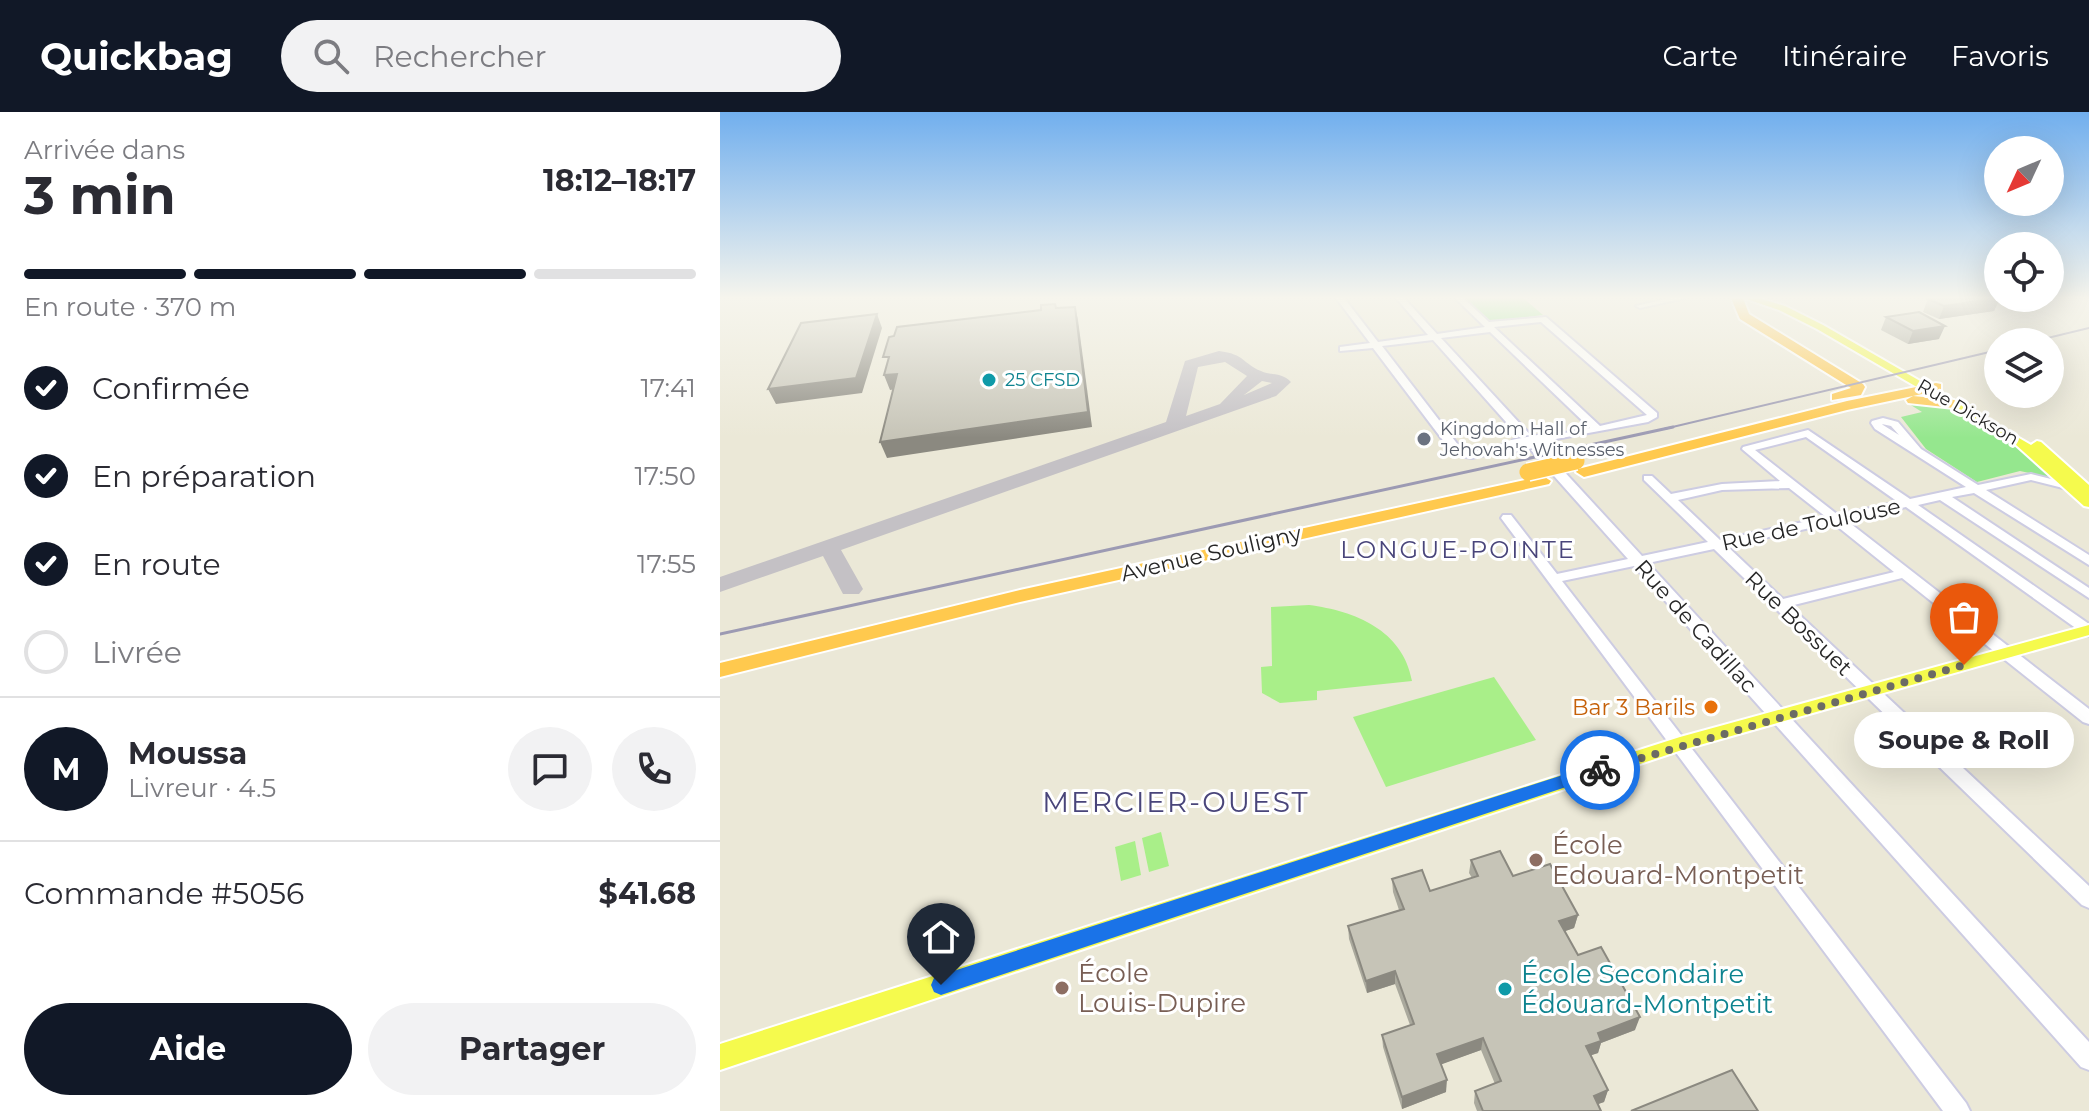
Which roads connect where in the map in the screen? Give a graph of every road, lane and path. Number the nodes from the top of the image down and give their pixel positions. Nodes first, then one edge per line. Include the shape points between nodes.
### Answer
1 (1375, 344) edge
2 (1371, 345) edge
3 (1442, 345) edge
4 (1508, 345) edge
5 (1570, 345) edge
6 (1789, 345) edge
7 (1852, 345) edge
8 (1855, 345) edge
9 (1343, 349) dead end
10 (1929, 386) junction
11 (1954, 404) junction
12 (1807, 410) junction
13 (1597, 429) junction
14 (1916, 450) dead end
15 (1535, 476) junction
16 (1648, 478) dead end
17 (1792, 484) junction
18 (2067, 486) junction
19 (1976, 488) junction
20 (2089, 492) edge
21 (1942, 496) junction
22 (1668, 498) junction
23 (1908, 503) junction
24 (2089, 503) edge
25 (1507, 518) dead end
26 (1836, 519) junction
27 (1717, 545) junction
28 (2089, 561) edge
29 (1638, 562) junction
30 (1905, 573) junction
31 (1554, 579) junction
32 (2089, 594) edge
33 (1779, 604) junction
34 (2089, 631) edge
35 (2007, 652) junction
36 (720, 656) edge
37 (720, 670) edge
38 (1870, 690) junction
39 (1778, 716) junction
40 (2089, 718) edge
41 (1680, 744) junction
42 (2089, 899) edge
43 (720, 1057) edge
44 (2089, 1059) edge
45 (1958, 1111) edge

1 - 13 street, bridge via 1463,455
2 - 9 street
3 - 29 street, Rue de Cadillac
4 - 13 street
5 - 13 street via 1653,417
6 - 12 highway via 1858,387
7 - 10 main road, Rue Dickson
8 - 10 main road, Rue Dickson
10 - 11 main road, Rue Dickson
10 - 12 highway, Avenue Souligny
10 - 20 main road, Rue Dickson via 2046,450
11 - 12 highway via 1920,399
11 - 18 main road, Rue Dickson via 2031,450
12 - 15 highway, Avenue Souligny via 1680,450
14 - 19 street
15 - 36 highway, Avenue Souligny via 1027,582
15 - 37 highway, Avenue Souligny
16 - 22 street, Rue Bossuet
17 - 22 street via 1722,487
17 - 23 street via 1747,449 1808,433
17 - 26 street
18 - 19 street, Rue de Toulouse via 2034,476
18 - 24 main road, Rue Dickson
19 - 21 street, Rue de Toulouse
19 - 28 street
21 - 23 street, Rue de Toulouse
21 - 32 street
22 - 27 street, Rue Bossuet
23 - 26 street, Rue de Toulouse
23 - 34 street
25 - 31 street
26 - 27 street, Rue de Toulouse
26 - 30 street
27 - 29 street, Rue de Toulouse
27 - 33 street, Rue Bossuet
29 - 31 street, Rue de Toulouse
29 - 39 street, Rue de Cadillac
30 - 33 street
30 - 35 street
31 - 41 street
33 - 38 street, Rue Bossuet
34 - 35 main road
35 - 38 main road
35 - 40 street
38 - 39 main road
38 - 42 street, Rue Bossuet
39 - 41 main road
39 - 44 street, Rue de Cadillac
41 - 43 main road
41 - 45 street

